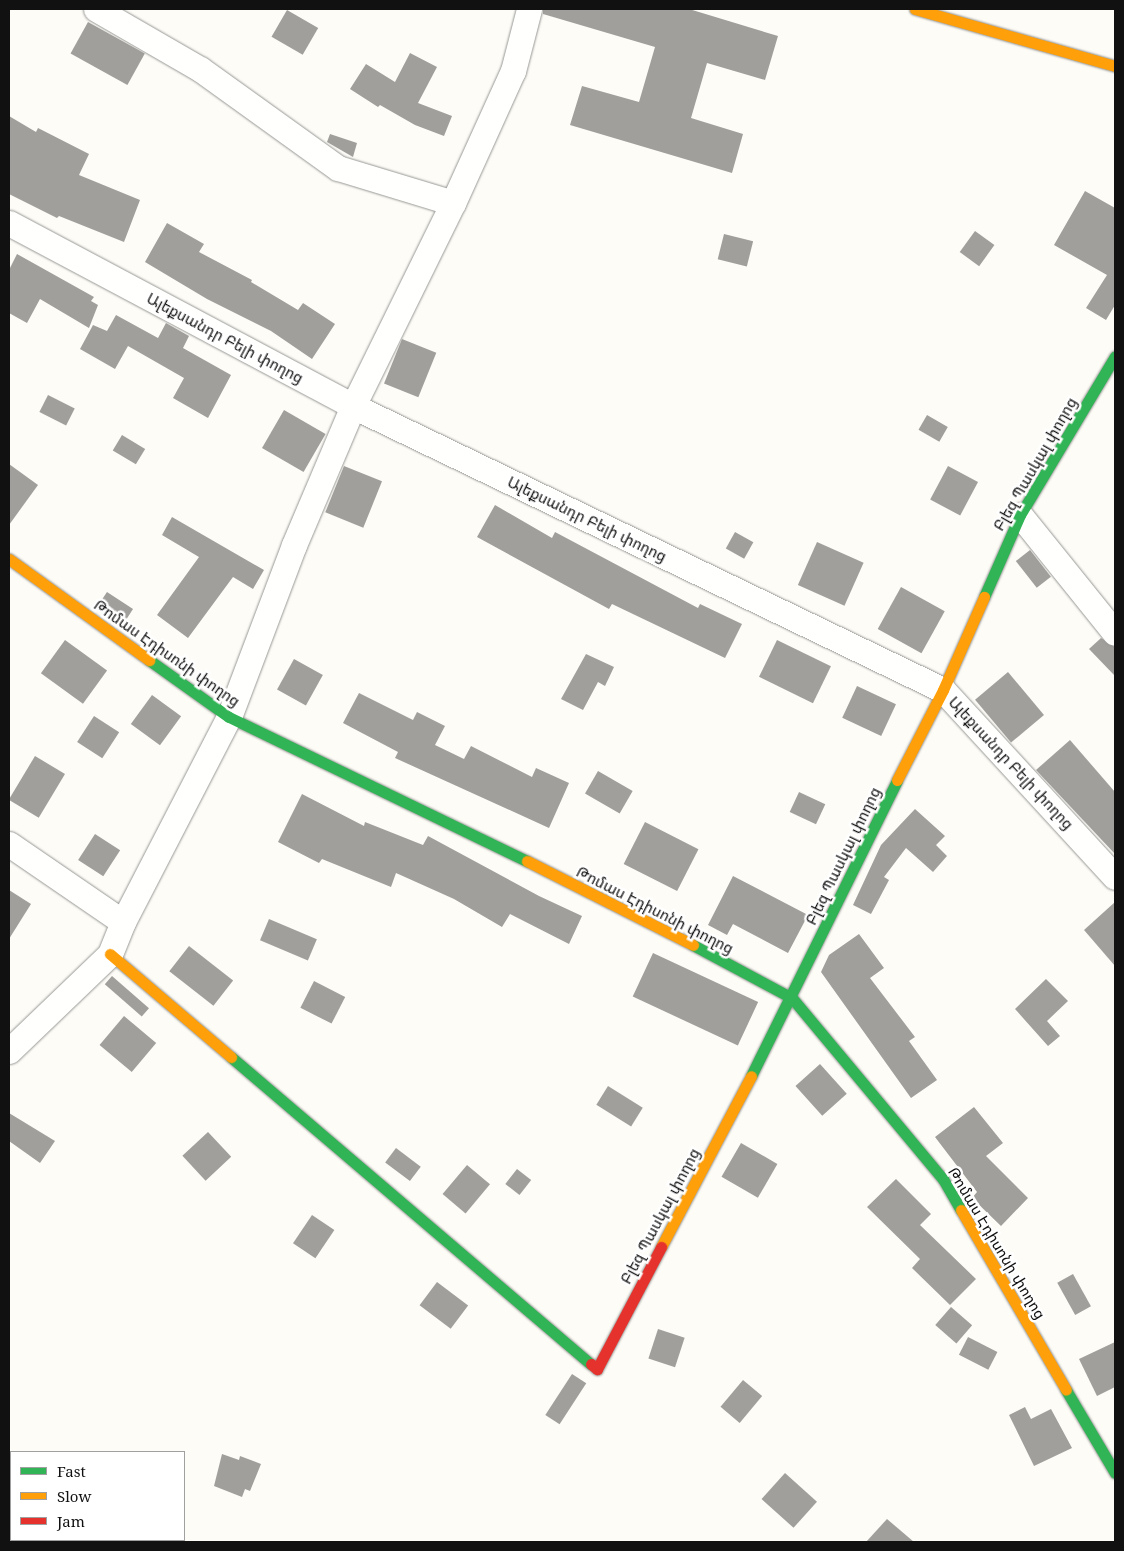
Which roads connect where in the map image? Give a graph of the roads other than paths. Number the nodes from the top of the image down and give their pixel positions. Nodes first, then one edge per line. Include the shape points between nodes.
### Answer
1 (96, 9) edge
2 (529, 9) edge
3 (916, 9) edge
4 (1115, 66) edge
5 (453, 203) junction
6 (9, 223) edge
7 (1115, 356) edge
8 (353, 406) junction
9 (1020, 515) junction
10 (9, 559) edge
11 (1115, 633) edge
12 (942, 690) junction
13 (229, 717) junction
14 (9, 844) edge
15 (1115, 877) edge
16 (123, 922) junction
17 (110, 954) junction
18 (792, 998) junction
19 (9, 1051) edge
20 (1115, 1473) edge

1 - 5 street via 200,69 338,168
2 - 5 street via 513,71
3 - 4 street
5 - 8 street
6 - 8 street, Ալեքսանդր Բելի փողոց
7 - 9 street, Բլեզ Պասկալ փողոց
8 - 12 street, Ալեքսանդր Բելի փողոց
8 - 13 street via 294,544
9 - 11 street
9 - 12 street, Բլեզ Պասկալ փողոց
10 - 13 street, Թոմաս Էդիսոնի փողոց
12 - 15 street, Ալեքսանդր Բելի փողոց
12 - 18 street, Բլեզ Պասկալ փողոց
13 - 16 street
13 - 18 street, Թոմաս Էդիսոնի փողոց via 611,902
14 - 16 street
16 - 17 street
17 - 18 street, Բլեզ Պասկալ փողոց via 597,1369
17 - 19 street
18 - 20 street, Թոմաս Էդիսոնի փողոց via 943,1179

